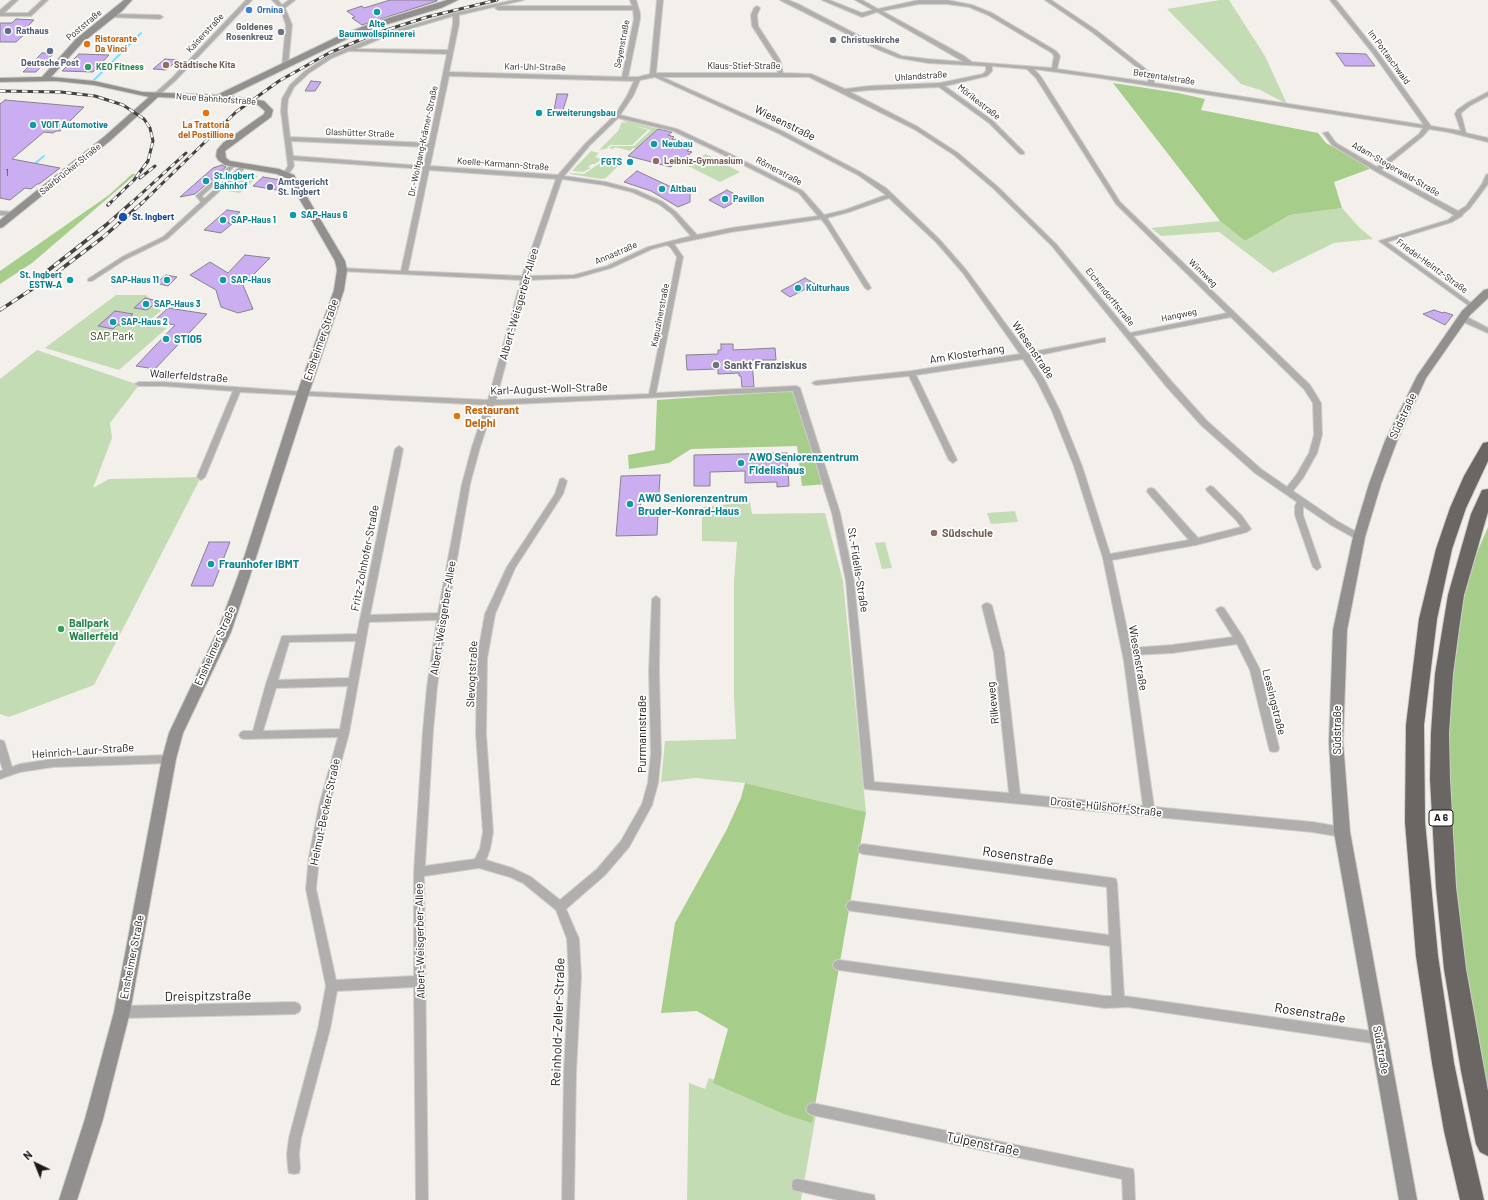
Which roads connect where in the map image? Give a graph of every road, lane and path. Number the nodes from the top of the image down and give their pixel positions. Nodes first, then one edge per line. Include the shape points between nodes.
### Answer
1 (15, 0) edge
2 (45, 0) edge
3 (128, 0) edge
4 (249, 0) edge
5 (275, 0) edge
6 (292, 0) edge
7 (454, 0) edge
8 (521, 0) edge
9 (633, 0) edge
10 (660, 0) edge
11 (783, 0) edge
12 (825, 0) edge
13 (858, 0) edge
14 (1048, 0) edge
15 (1332, 0) edge
16 (963, 2) edge
17 (490, 7) junction
18 (282, 8) junction
19 (635, 8) junction
20 (757, 8) dead end
21 (878, 11) junction
22 (0, 14) edge
23 (456, 14) junction
24 (111, 16) junction
25 (160, 17) dead end
26 (346, 50) junction
27 (451, 52) junction
28 (970, 64) junction
29 (989, 64) junction
30 (285, 66) junction
31 (55, 67) junction
32 (1029, 67) junction
33 (1054, 70) junction
34 (446, 74) junction
35 (653, 75) junction
36 (782, 75) junction
37 (625, 78) junction
38 (44, 79) junction
39 (638, 79) junction
40 (0, 80) edge
41 (82, 82) junction
42 (1151, 84) junction
43 (940, 85) junction
44 (834, 86) joint
45 (127, 91) junction
46 (844, 91) junction
47 (1488, 94) edge
48 (156, 95) junction
49 (190, 96) junction
50 (216, 98) junction
51 (139, 111) junction
52 (616, 116) junction
53 (1428, 126) junction
54 (1464, 132) junction
55 (1326, 133) dead end
56 (288, 140) junction
57 (1488, 140) edge
58 (430, 145) junction
59 (1022, 153) dead end
60 (291, 158) junction
61 (234, 164) junction
62 (244, 166) junction
63 (426, 167) junction
64 (1377, 170) junction
65 (286, 174) junction
66 (1488, 176) edge
67 (560, 177) junction
68 (891, 195) junction
69 (205, 201) junction
70 (0, 212) edge
71 (14, 214) junction
72 (1460, 215) junction
73 (823, 217) junction
74 (0, 225) edge
75 (695, 237) junction
76 (668, 243) junction
77 (342, 270) junction
78 (404, 272) junction
79 (525, 278) junction
80 (90, 280) dead end
81 (868, 288) dead end
82 (1488, 292) edge
83 (1472, 306) junction
84 (1233, 314) junction
85 (1462, 318) junction
86 (1488, 331) edge
87 (1129, 335) junction
88 (1102, 340) dead end
89 (1025, 356) junction
90 (911, 373) junction
91 (816, 383) dead end
92 (139, 384) dead end
93 (796, 388) joint
94 (237, 390) junction
95 (303, 393) junction
96 (652, 396) junction
97 (491, 403) junction
98 (1488, 447) edge
99 (399, 449) dead end
100 (953, 460) dead end
101 (200, 477) dead end
102 (563, 481) dead end
103 (1210, 489) dead end
104 (1151, 491) dead end
105 (1287, 492) junction
106 (1488, 494) edge
107 (1301, 502) junction
108 (1359, 537) junction
109 (1196, 542) junction
110 (1107, 558) junction
111 (1317, 567) dead end
112 (656, 599) dead end
113 (987, 606) dead end
114 (1221, 610) dead end
115 (442, 616) junction
116 (365, 619) junction
117 (361, 637) junction
118 (1240, 640) junction
119 (1128, 652) junction
120 (352, 682) junction
121 (272, 684) junction
122 (344, 733) junction
123 (244, 735) dead end
124 (256, 735) junction
125 (0, 744) edge
126 (1274, 748) dead end
127 (170, 759) junction
128 (4, 773) edge
129 (869, 786) joint
130 (1015, 798) junction
131 (1149, 810) junction
132 (1342, 832) junction
133 (863, 849) dead end
134 (479, 862) junction
135 (419, 872) junction
136 (852, 906) dead end
137 (560, 907) junction
138 (1115, 941) junction
139 (839, 965) dead end
140 (420, 981) junction
141 (332, 986) junction
142 (1118, 1001) junction
143 (296, 1008) dead end
144 (122, 1012) junction
145 (1378, 1038) junction
146 (812, 1109) dead end
147 (1488, 1144) edge
148 (294, 1168) dead end
149 (798, 1185) dead end
150 (68, 1200) edge
151 (422, 1200) edge
152 (568, 1200) edge
153 (869, 1200) edge
154 (1129, 1200) edge
155 (1408, 1200) edge
156 (1472, 1200) edge

1 - 22 street
2 - 22 street via 29,15
3 - 24 main road, Poststraße
4 - 48 street, Kaiserstraße
5 - 18 street
6 - 18 street
7 - 30 main road via 360,31 323,46
8 - 17 street
9 - 19 street, Seyenstraße
10 - 35 street
11 - 28 street, Betzentalstraße via 901,57 928,62
12 - 21 street via 861,15
13 - 21 street
14 - 42 street via 1094,31 1145,71 1151,79
15 - 53 street, Im Pottaschwald via 1374,51
16 - 21 street via 919,2
16 - 33 street via 990,14 1054,52 1057,56
17 - 19 street
17 - 23 street
18 - 30 street via 289,25
19 - 37 street, Seyenstraße via 637,19
20 - 36 street via 754,15 755,26 777,60
21 - 28 street via 962,57
23 - 26 street via 387,34
23 - 27 street, Dr.-Wolfgang-Krämer-Straße
24 - 25 street
24 - 31 main road, Poststraße via 84,36
26 - 27 street
26 - 56 street via 307,72 287,94 284,106
27 - 34 street, Dr.-Wolfgang-Krämer-Straße
28 - 29 street, Betzentalstraße
29 - 32 street, Betzentalstraße
29 - 43 street, Uhlandstraße via 989,71 985,75
30 - 50 main road
31 - 38 main road, Poststraße
31 - 41 main road via 60,75
32 - 33 street, Betzentalstraße
32 - 84 street, Winnweg via 1038,77 1118,203
33 - 42 street, Betzentalstraße
34 - 37 street, Karl-Uhl-Straße
34 - 58 street, Dr.-Wolfgang-Krämer-Straße
35 - 36 street, Klaus-Stief-Straße
35 - 39 street
35 - 68 street, Wiesenstraße via 780,132 860,174
36 - 44 street, Klaus-Stief-Straße via 808,75
37 - 39 street, Seyenstraße
38 - 40 main road
38 - 41 main road
39 - 52 street, Albert-Weisgerber-Allee
41 - 45 main road, Neue Bahnhofstraße via 110,85
42 - 53 street, Betzentalstraße
43 - 46 street, Uhlandstraße
43 - 59 street, Mörikestraße via 991,122
44 - 46 street, Eichendorffstraße
45 - 48 main road, Neue Bahnhofstraße
45 - 51 main road via 137,99
46 - 87 street, Eichendorffstraße via 916,128 976,170 1031,220
47 - 54 street via 1459,111
48 - 49 main road, Neue Bahnhofstraße
48 - 51 main road, Kaiserstraße
49 - 50 main road, Neue Bahnhofstraße
49 - 51 main road
50 - 61 main road, Neue Bahnhofstraße via 253,101 269,110 265,118 221,150 219,154 222,160
51 - 71 main road, Saarbrücker Straße
52 - 67 street, Albert-Weisgerber-Allee
52 - 73 street, Römerstraße via 675,130 728,155 801,192
53 - 54 street, Betzentalstraße
53 - 64 street via 1421,135
54 - 57 street, Betzentalstraße
55 - 64 street, Adam-Stegerwald-Straße via 1334,144
56 - 58 street, Glashütter Straße
56 - 60 street
58 - 63 street, Dr.-Wolfgang-Krämer-Straße
60 - 63 street, Koelle-Karmann-Straße
60 - 65 street via 291,166
61 - 62 main road
61 - 69 street via 199,196 200,200
62 - 65 main road
62 - 69 street
63 - 67 street, Koelle-Karmann-Straße
63 - 78 street, Dr.-Wolfgang-Krämer-Straße
64 - 72 street, Adam-Stegerwald-Straße
65 - 77 main road via 294,181 340,261
66 - 72 street via 1485,184
67 - 75 street, Koelle-Karmann-Straße via 604,183 648,196 674,213
67 - 79 street, Albert-Weisgerber-Allee
68 - 73 street, Annastraße
68 - 89 street, Wiesenstraße via 938,241 965,272
69 - 80 street via 165,238 124,258
70 - 71 street
71 - 74 main road, Saarbrücker Straße
72 - 83 street, Friedel-Heintz-Straße via 1431,228 1382,241
73 - 75 street, Annastraße
73 - 81 street, Römerstraße
75 - 76 street, Annastraße
76 - 79 street, Annastraße via 586,274
76 - 96 street, Kapuzinerstraße via 680,257
77 - 78 street, Annastraße
77 - 95 main road, Ensheimer Straße via 338,290
78 - 79 street, Annastraße
79 - 97 street, Albert-Weisgerber-Allee
82 - 83 main road, Südstraße
83 - 85 main road, Südstraße
84 - 87 street, Hangweg
84 - 105 street, Winnweg via 1307,387 1317,403 1318,435 1313,453
85 - 86 street
85 - 108 main road, Südstraße via 1421,378 1407,406 1375,484
87 - 105 street, Eichendorffstraße via 1204,423 1258,471
88 - 89 street
89 - 90 street, Am Klosterhang
89 - 110 street, Wiesenstraße via 1042,381 1056,411 1078,466
90 - 91 street, Am Klosterhang
90 - 100 street
92 - 94 street, Wallerfeldstraße
93 - 96 street, Karl-August-Woll-Straße
93 - 129 street, St.-Fidelis-Straße via 836,513 850,581
94 - 95 street, Wallerfeldstraße
94 - 101 street, Wallerfeldstraße
95 - 97 street, Karl-August-Woll-Straße
95 - 127 main road, Ensheimer Straße via 234,605 224,632 182,716
96 - 97 street, Karl-August-Woll-Straße
97 - 115 street, Albert-Weisgerber-Allee via 466,484
98 - 156 highway, A 6 via 1458,508 1442,556 1428,619 1415,725 1415,822 1427,956 1443,1062
99 - 116 street, Fritz-Zolnhofer-Straße
102 - 134 street, Slevogtstraße via 559,494 511,567 496,599 489,622 482,659 481,718 488,832 485,849
103 - 109 street via 1247,529
104 - 109 street
105 - 107 street, Eichendorffstraße
106 - 147 highway, A 6 via 1466,557 1450,629 1440,733 1440,780 1446,887 1455,968 1472,1071
107 - 108 street, Eichendorffstraße
107 - 111 street via 1299,515
108 - 132 main road, Südstraße via 1340,630 1336,742
109 - 110 street
110 - 119 street, Wiesenstraße
112 - 137 street, Purrmannstraße via 656,754 653,783 647,805 614,858
113 - 130 street, Rilkeweg via 999,653
114 - 118 street, Lessingstraße
115 - 116 street, Fritz-Zolnhofer-Straße
115 - 135 street, Albert-Weisgerber-Allee via 428,730
116 - 117 street, Helmut-Becker-Straße
117 - 120 street, Helmut-Becker-Straße
117 - 121 street via 285,639
118 - 119 street
118 - 126 street, Lessingstraße via 1255,670
119 - 131 street, Wiesenstraße
120 - 121 street
120 - 122 street, Helmut-Becker-Straße
121 - 124 street
122 - 124 street
122 - 141 street, Helmut-Becker-Straße via 323,814 314,857 311,889
123 - 124 street
125 - 128 street
127 - 128 street, Heinrich-Laur-Straße via 53,763
127 - 144 main road, Ensheimer Straße
129 - 130 street, Droste-Hülshoff-Straße
130 - 131 street, Droste-Hülshoff-Straße
131 - 132 street, Droste-Hülshoff-Straße
132 - 145 main road, Südstraße
133 - 138 street, Rosenstraße via 1112,883
134 - 135 street, Reinhold-Zeller-Straße
134 - 137 street, Reinhold-Zeller-Straße via 526,880
135 - 140 street, Albert-Weisgerber-Allee
136 - 138 street
137 - 152 street, Reinhold-Zeller-Straße via 573,939 575,977 570,1072
138 - 142 street, Rosenstraße
139 - 142 street, Rosenstraße via 1105,1002
140 - 141 street
140 - 151 street, Albert-Weisgerber-Allee
141 - 148 street, Helmut-Becker-Straße via 324,1030 295,1138
142 - 145 street, Rosenstraße
143 - 144 street, Dreispitzstraße
144 - 150 main road, Ensheimer Straße via 94,1119
145 - 155 main road, Südstraße
146 - 154 street, Tulpenstraße via 1128,1174
149 - 153 street

